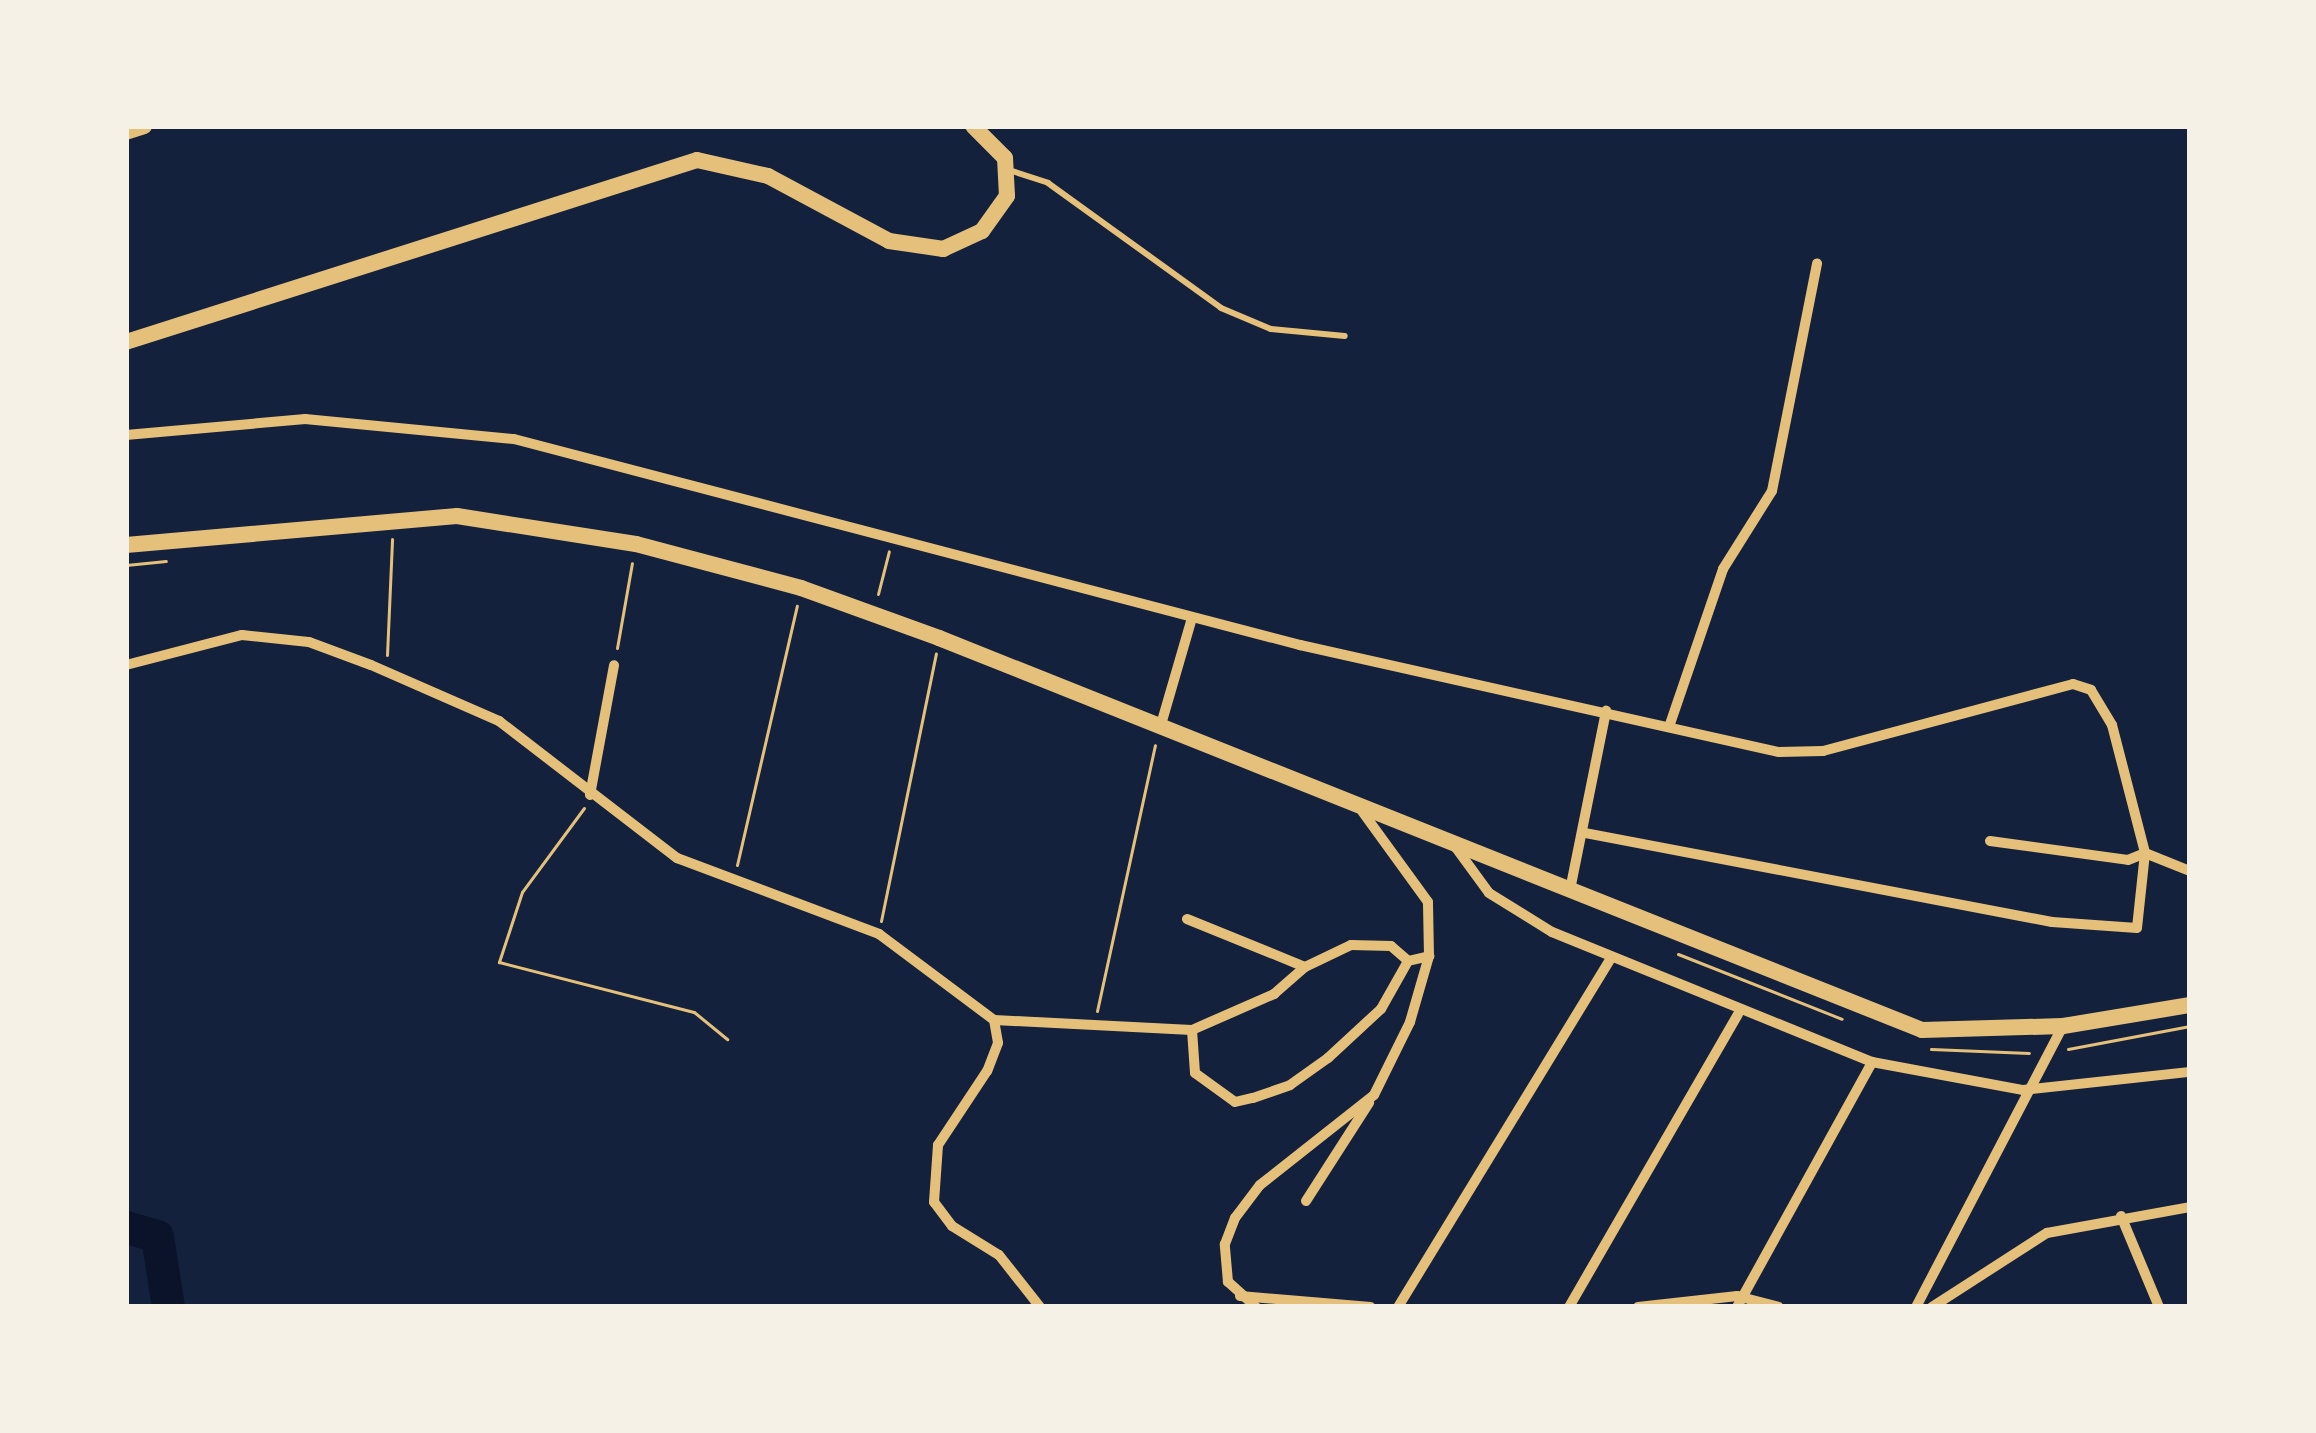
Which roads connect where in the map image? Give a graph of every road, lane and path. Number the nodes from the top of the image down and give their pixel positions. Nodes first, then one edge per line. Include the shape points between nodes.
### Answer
1 (144, 126) edge
2 (973, 126) edge
3 (126, 133) edge
4 (1008, 170) junction
5 (1817, 263) dead end
6 (1345, 336) dead end
7 (126, 342) edge
8 (126, 435) edge
9 (392, 519) junction
10 (892, 537) junction
11 (636, 544) junction
12 (126, 545) edge
13 (181, 557) dead end
14 (126, 565) edge
15 (818, 609) dead end
16 (874, 614) junction
17 (1192, 618) junction
18 (916, 646) dead end
19 (938, 646) junction
20 (126, 665) edge
21 (614, 665) joint
22 (386, 672) junction
23 (1606, 712) junction
24 (1670, 724) junction
25 (1134, 736) dead end
26 (1157, 738) junction
27 (590, 794) junction
28 (1362, 811) junction
29 (1583, 833) junction
30 (1990, 841) dead end
31 (1453, 843) junction
32 (2145, 853) junction
33 (2190, 871) edge
34 (734, 878) junction
35 (1570, 890) junction
36 (1187, 920) dead end
37 (878, 934) junction
38 (1429, 956) junction
39 (1610, 960) junction
40 (1408, 962) junction
41 (1305, 967) junction
42 (2190, 1006) edge
43 (1738, 1014) junction
44 (994, 1020) junction
45 (1094, 1025) junction
46 (2062, 1027) junction
47 (1192, 1030) junction
48 (727, 1039) dead end
49 (1872, 1062) junction
50 (2190, 1072) edge
51 (2023, 1090) junction
52 (1374, 1095) junction
53 (1306, 1201) dead end
54 (2190, 1208) edge
55 (2122, 1216) junction
56 (1237, 1296) junction
57 (1737, 1301) edge
58 (1040, 1307) edge
59 (1256, 1307) edge
60 (1371, 1307) edge
61 (1398, 1307) edge
62 (1569, 1307) edge
63 (1638, 1307) edge
64 (1778, 1307) edge
65 (1916, 1307) edge
66 (1931, 1307) edge
67 (2159, 1307) edge

1 - 3 main road
2 - 4 main road via 998,147
4 - 6 lane via 1048,183 1221,308 1271,329
4 - 7 main road via 1007,196 992,222 951,246 923,249 878,237 754,170 685,162
5 - 24 street via 1772,491 1723,569
8 - 10 street via 305,419 514,439
9 - 11 main road via 501,518
9 - 12 main road
9 - 22 path
10 - 16 path
10 - 17 street
11 - 16 main road
11 - 21 path
13 - 14 path
15 - 34 path via 798,602
16 - 19 main road
17 - 23 street
17 - 26 street
18 - 19 path
19 - 26 main road
19 - 37 path
20 - 22 street via 194,642 274,635
21 - 27 street
22 - 27 street via 499,722 562,763
23 - 24 street
23 - 29 street
24 - 32 street via 1803,754 2073,684 2091,690 2112,725
25 - 26 path
26 - 28 main road
26 - 45 path
27 - 34 street via 677,858
27 - 48 path via 522,892 499,962 694,1012
28 - 31 main road
28 - 38 street via 1428,902
29 - 32 street via 2052,922 2138,928
29 - 35 street
30 - 32 street via 2128,860
31 - 35 main road
31 - 39 street via 1489,893 1514,912
32 - 33 street
34 - 37 street
35 - 46 main road via 1922,1030
36 - 41 street
37 - 44 street
38 - 40 street
38 - 52 street via 1410,1022
39 - 43 street
39 - 61 street
40 - 41 street via 1373,941
40 - 47 street via 1381,1009 1328,1058 1290,1085 1252,1098 1234,1102 1195,1073
41 - 47 street via 1274,994
42 - 46 main road
43 - 49 street
43 - 62 street
44 - 45 street
44 - 58 street via 998,1043 987,1071 938,1145 934,1202 952,1226 999,1256
45 - 47 street
46 - 51 street
49 - 51 street
49 - 57 street
50 - 51 street
51 - 65 street
52 - 53 street
52 - 56 street via 1260,1185 1235,1218 1225,1244
54 - 55 street
55 - 66 street via 2047,1233
55 - 67 street
56 - 59 street
56 - 60 street
57 - 63 street
57 - 64 street

